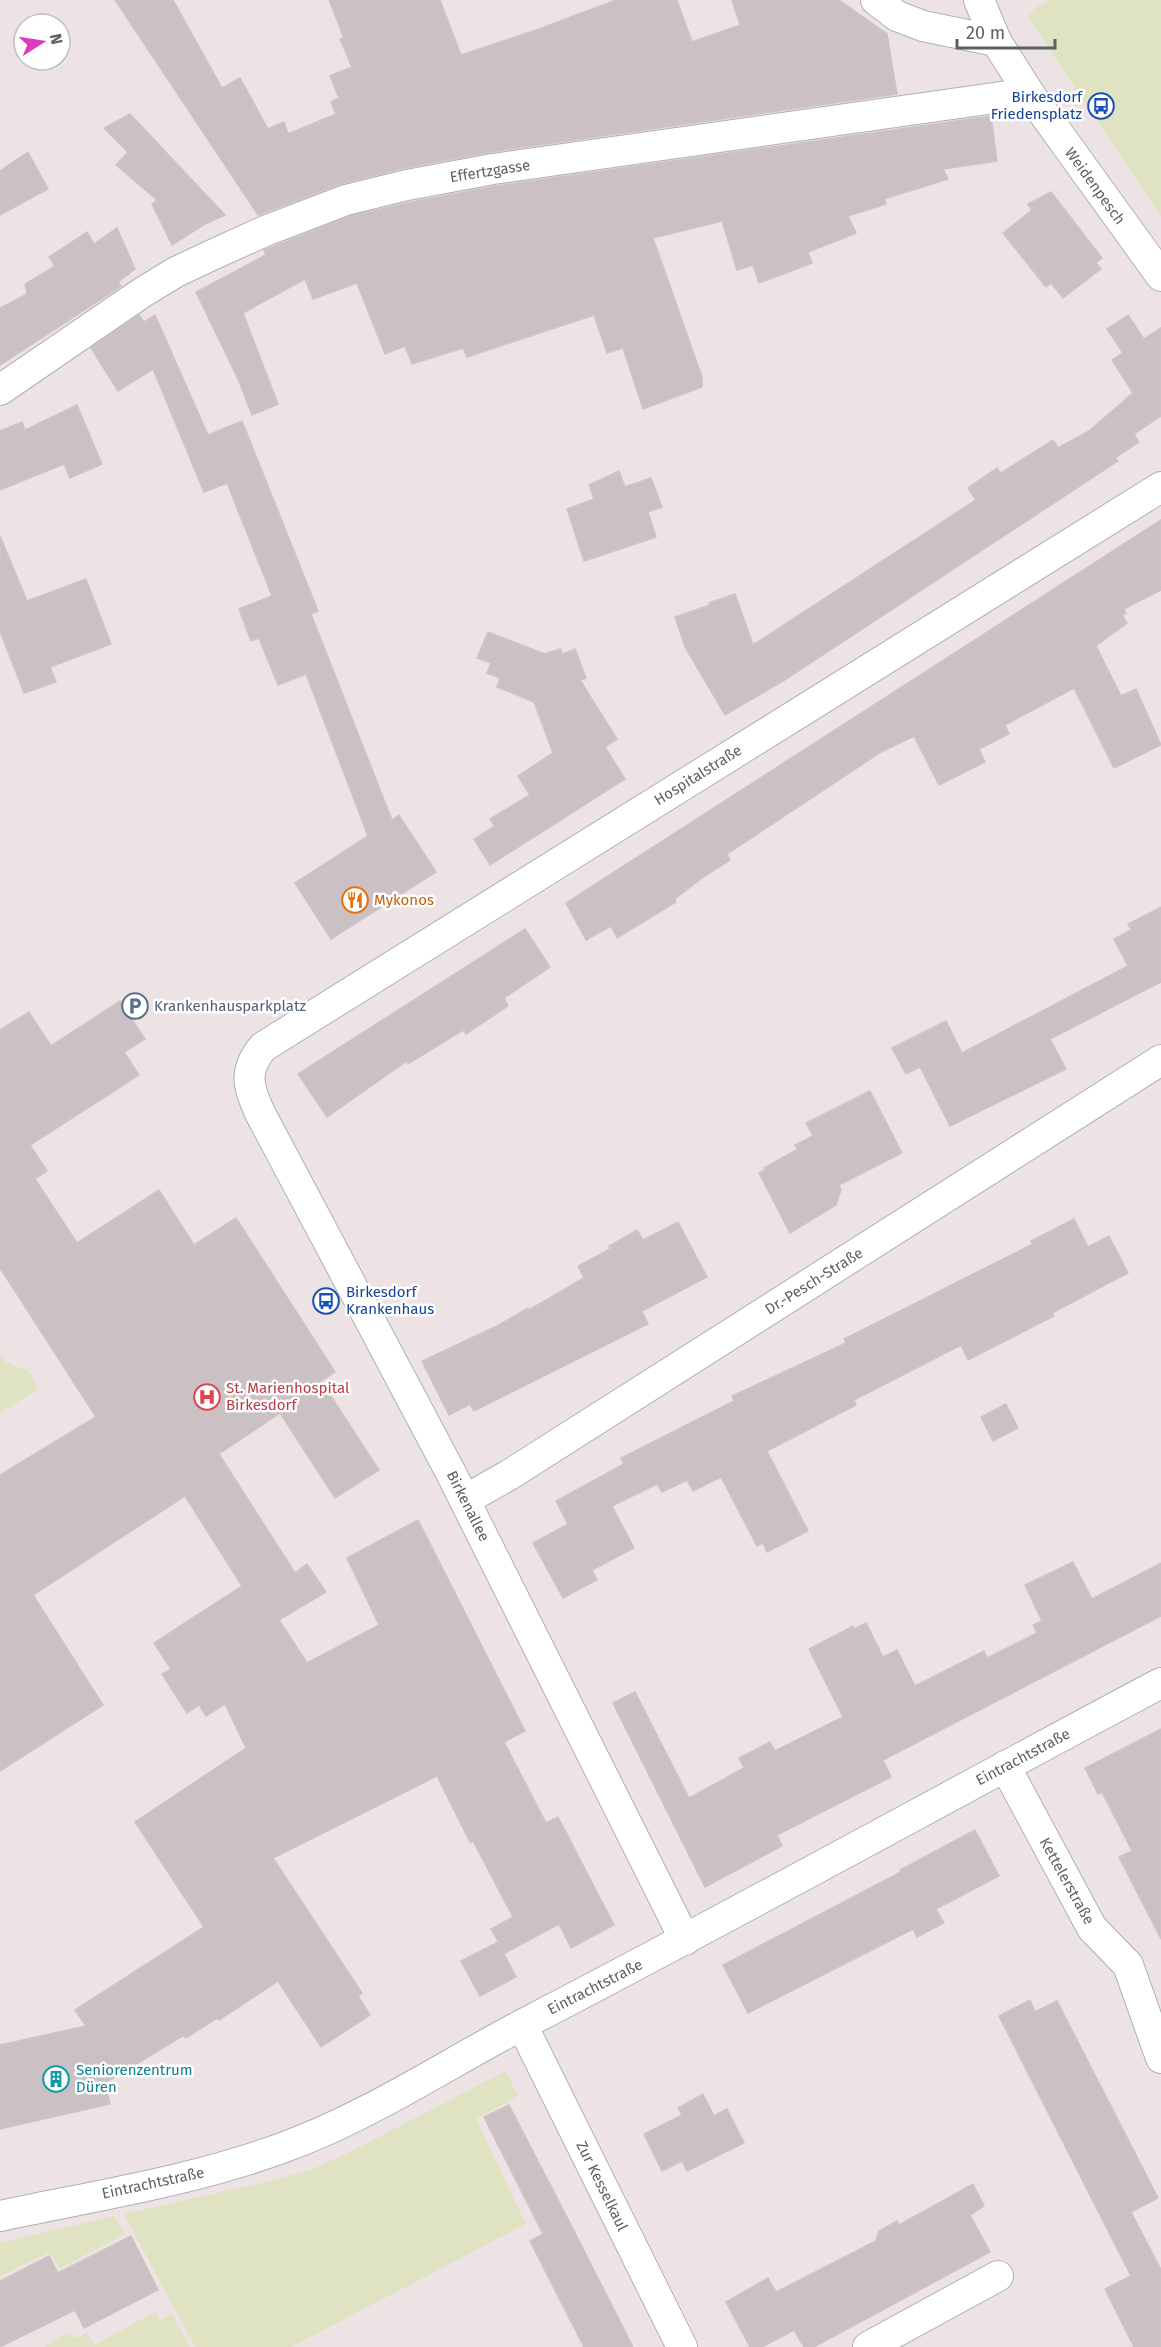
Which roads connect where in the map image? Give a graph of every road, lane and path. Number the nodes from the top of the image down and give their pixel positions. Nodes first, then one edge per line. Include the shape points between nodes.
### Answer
1 (876, 0) edge
2 (979, 0) edge
3 (996, 41) junction
4 (1029, 93) junction
5 (1161, 276) edge
6 (0, 390) edge
7 (1161, 487) edge
8 (1161, 1060) edge
9 (248, 1075) joint
10 (465, 1500) junction
11 (1161, 1683) edge
12 (1005, 1766) junction
13 (685, 1940) junction
14 (522, 2025) junction
15 (1161, 2058) edge
16 (0, 2216) edge
17 (998, 2276) dead end
18 (682, 2347) edge
19 (868, 2347) edge

1 - 3 street via 897,16 923,26
2 - 3 street, Weidenpesch
3 - 4 street, Weidenpesch
4 - 5 street, Weidenpesch
4 - 6 street, Effertzgasse via 494,169 346,200 265,231 176,272
7 - 9 street, Hospitalstraße via 262,1047
8 - 10 street, Dr.-Pesch-Straße
9 - 10 street, Birkenallee via 260,1113
10 - 13 street, Birkenallee
11 - 12 street, Eintrachtstraße
12 - 13 street, Eintrachtstraße
12 - 15 street, Kettelerstraße via 1092,1928 1128,1965
13 - 14 street, Eintrachtstraße
14 - 16 street, Eintrachtstraße via 334,2128 284,2148 223,2168
14 - 18 street, Zur Kesselkaul
17 - 19 street

